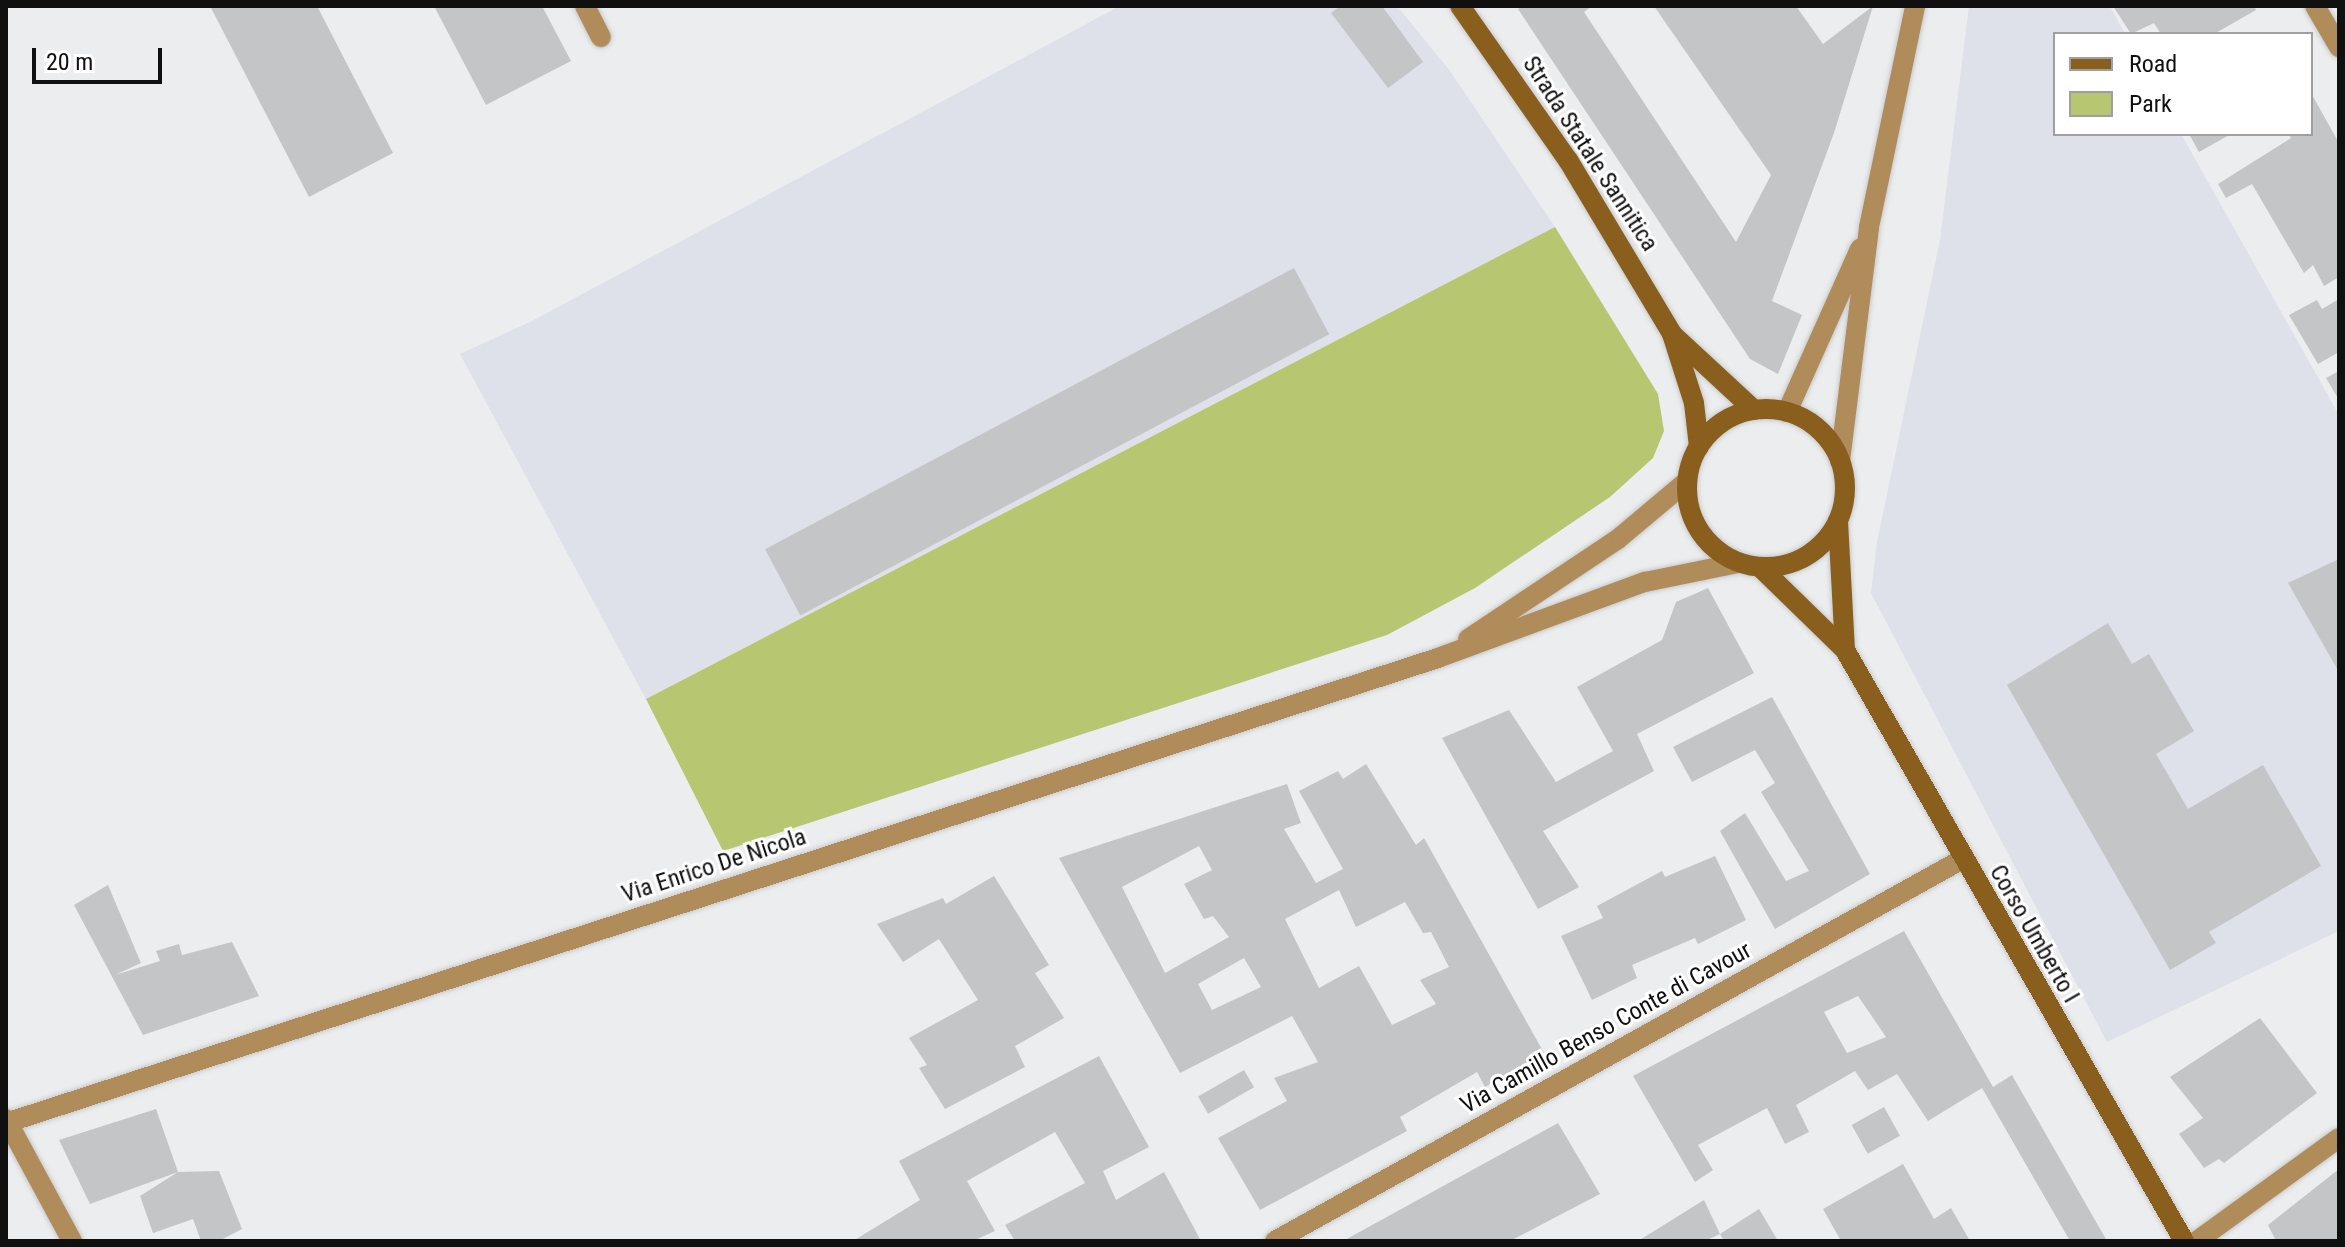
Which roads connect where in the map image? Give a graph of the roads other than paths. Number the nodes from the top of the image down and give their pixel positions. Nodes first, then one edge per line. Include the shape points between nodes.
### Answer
1 (585, 6) edge
2 (1460, 6) edge
3 (1915, 6) edge
4 (2315, 6) edge
5 (2333, 25) edge
6 (601, 37) dead end
7 (2339, 47) edge
8 (1869, 227) junction
9 (1672, 334) junction
10 (1754, 410) junction
11 (1787, 412) junction
12 (1699, 447) junction
13 (1840, 461) junction
14 (1687, 481) junction
15 (1838, 521) junction
16 (1738, 563) junction
17 (1761, 568) junction
18 (1845, 650) junction
19 (1438, 658) junction
20 (1961, 860) junction
21 (7, 1122) edge
22 (2339, 1138) edge
23 (72, 1241) edge
24 (1275, 1241) edge
25 (2184, 1241) edge
26 (2197, 1241) edge

1 - 6 street
2 - 9 main road, Strada Statale Sannitica via 1568,160
3 - 8 street
4 - 5 street
5 - 7 street
8 - 11 street
8 - 13 street
9 - 10 main road, Strada Statale Sannitica
9 - 12 main road, Strada Statale Sannitica via 1694,403
10 - 11 main road
10 - 12 main road via 1713,429
11 - 13 main road via 1820,431
12 - 14 main road
13 - 15 main road via 1844,481
14 - 16 main road via 1689,507 1699,531 1715,550
14 - 19 street via 1618,539
15 - 17 main road via 1807,556 1785,566
15 - 18 main road, Corso Umberto I
16 - 17 main road
16 - 19 street via 1645,582
17 - 18 main road, Corso Umberto I
18 - 20 main road, Corso Umberto I
19 - 21 street, Via Enrico De Nicola
20 - 24 street, Via Camillo Benso Conte di Cavour
20 - 25 main road, Corso Umberto I
21 - 23 street
22 - 26 street

